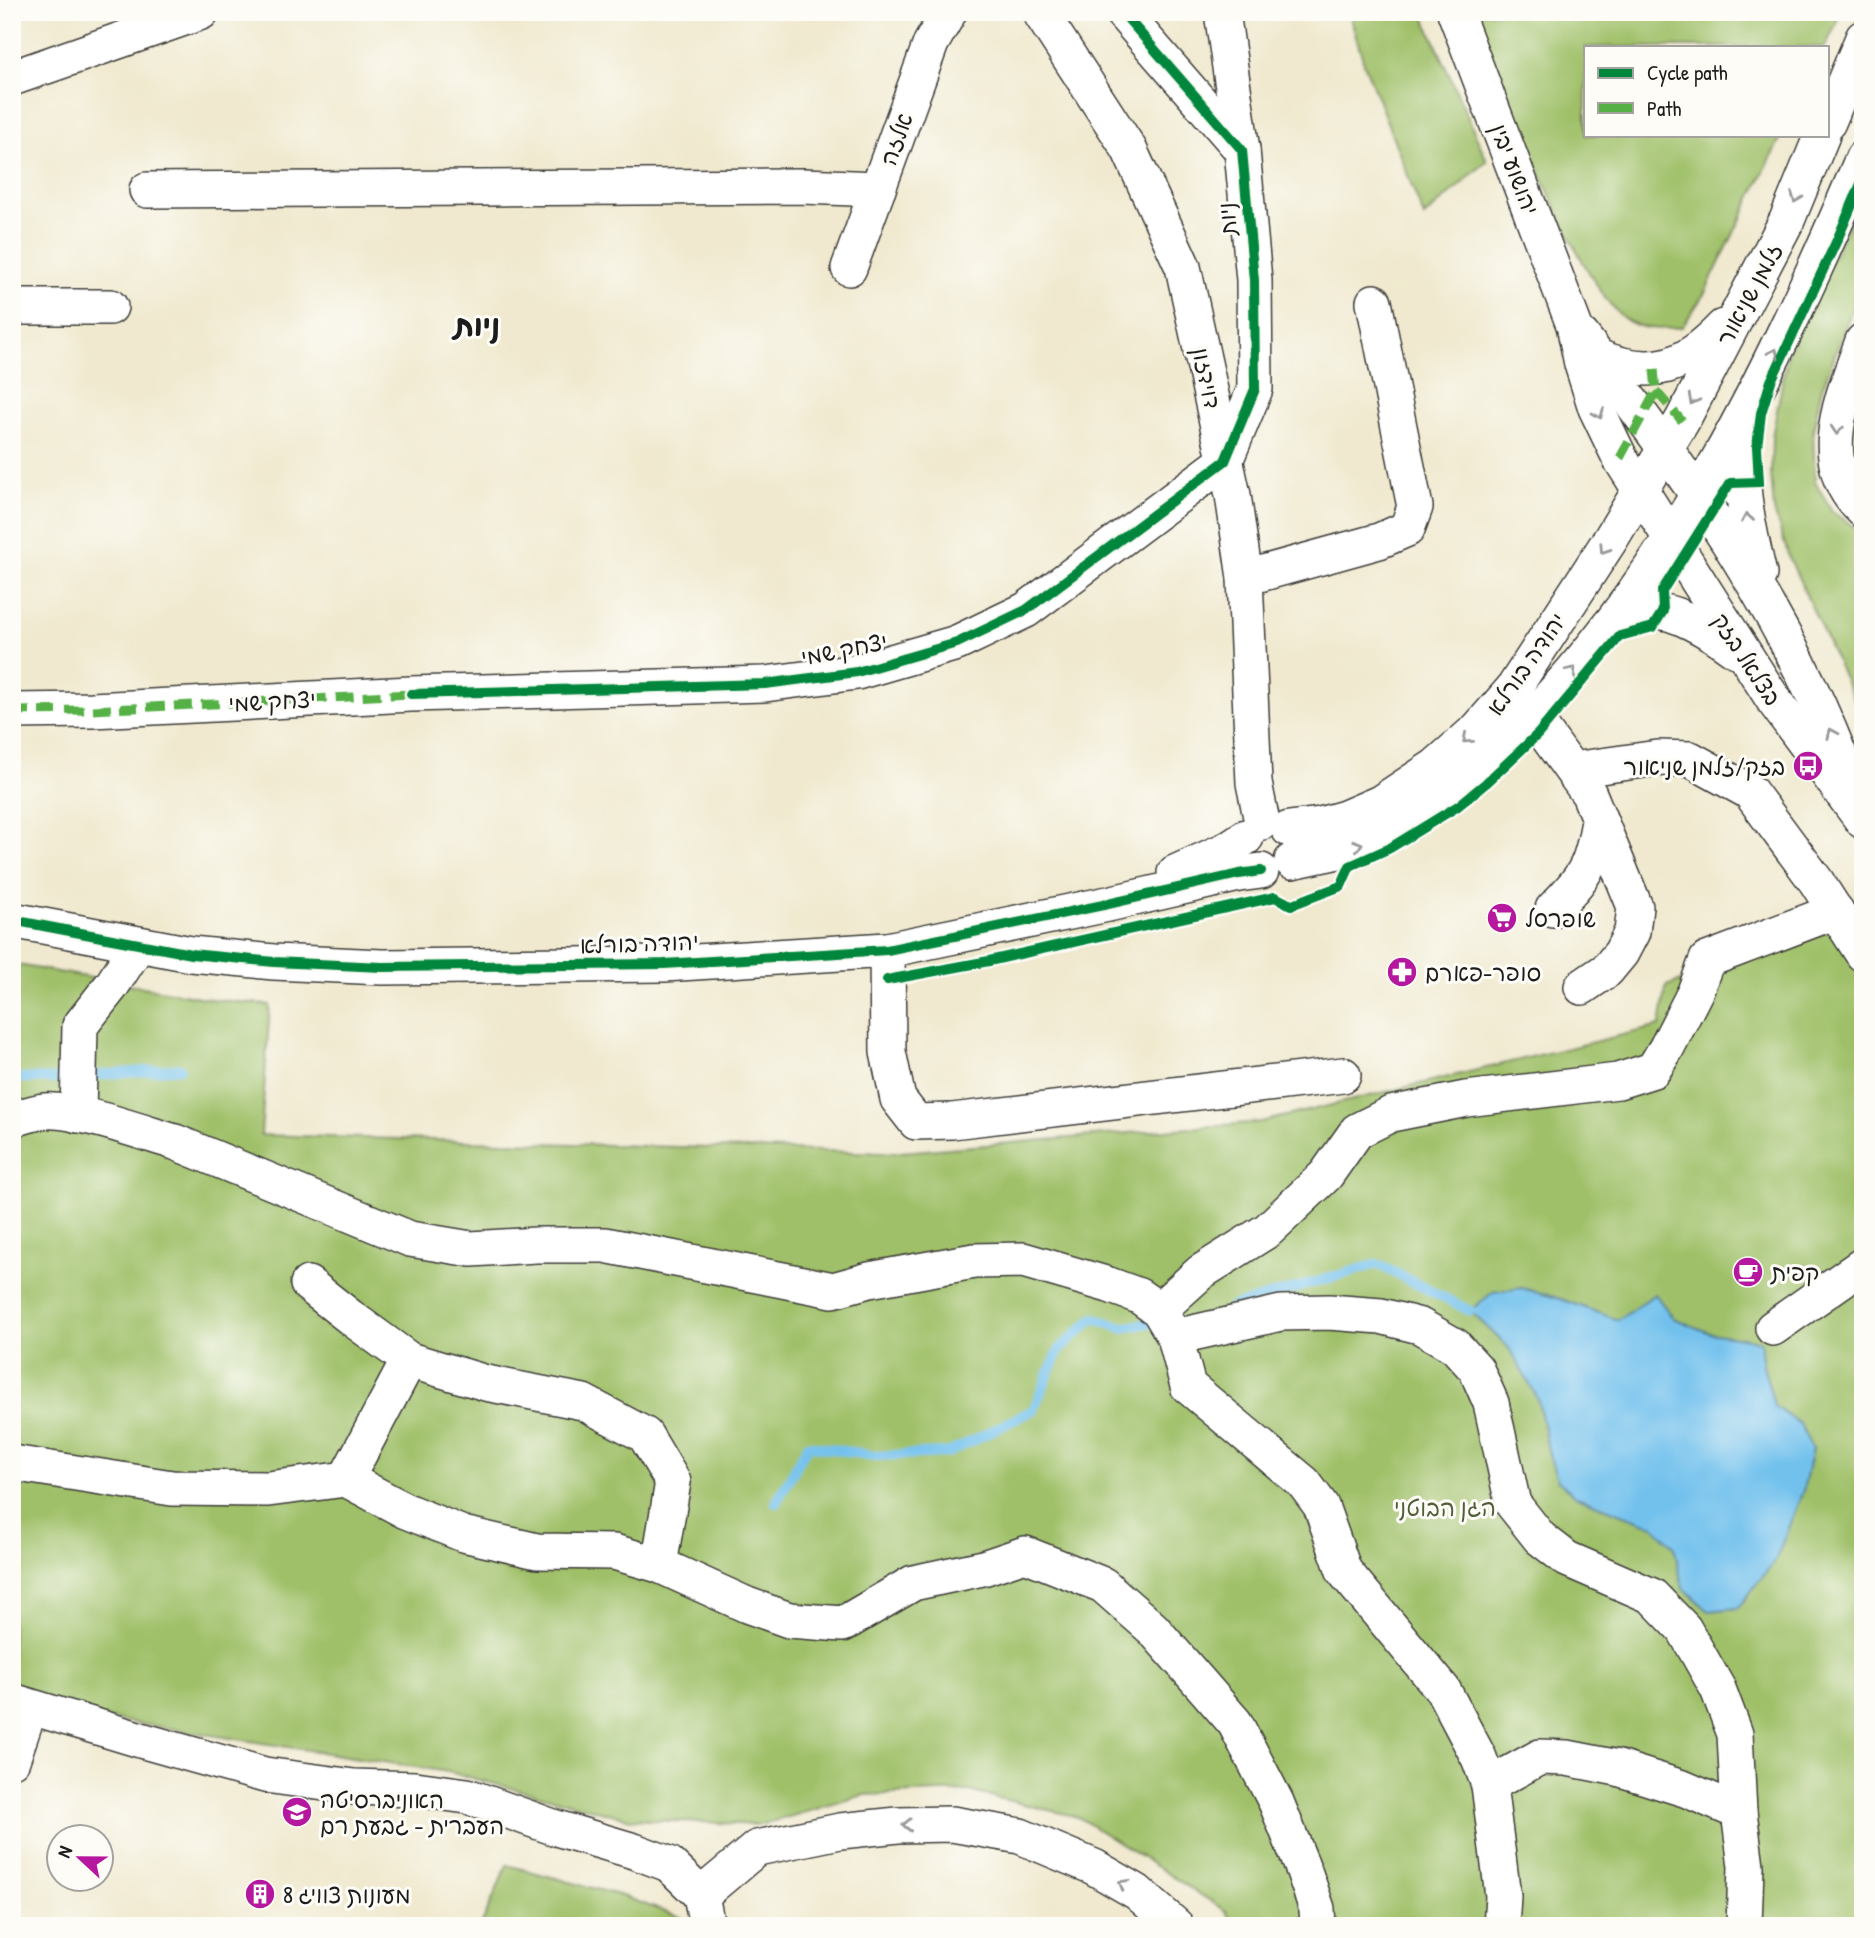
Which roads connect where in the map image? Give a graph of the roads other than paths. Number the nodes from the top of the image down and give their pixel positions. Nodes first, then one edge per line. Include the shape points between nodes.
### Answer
1 (201, 12) edge
2 (949, 12) edge
3 (1040, 12) edge
4 (1122, 12) edge
5 (1222, 12) edge
6 (1455, 12) edge
7 (1863, 38) edge
8 (12, 78) edge
9 (1829, 120) edge
10 (1822, 136) edge
11 (1242, 150) junction
12 (1863, 158) edge
13 (878, 189) junction
14 (148, 190) dead end
15 (849, 268) dead end
16 (1374, 302) dead end
17 (1742, 306) junction
18 (12, 307) edge
19 (110, 307) dead end
20 (1574, 325) junction
21 (1863, 341) edge
22 (1598, 357) junction
23 (1744, 415) junction
24 (1665, 449) junction
25 (1225, 461) junction
26 (1640, 491) junction
27 (1697, 495) junction
28 (1863, 510) edge
29 (1670, 538) junction
30 (1245, 578) junction
31 (1769, 608) junction
32 (1609, 626) junction
33 (1745, 657) junction
34 (1523, 702) junction
35 (12, 711) edge
36 (1572, 770) junction
37 (1599, 820) junction
38 (1863, 820) edge
39 (1270, 844) junction
40 (1553, 909) dead end
41 (1836, 911) junction
42 (12, 920) edge
43 (138, 945) junction
44 (887, 950) junction
45 (1863, 954) edge
46 (1583, 987) dead end
47 (1343, 1075) dead end
48 (78, 1115) junction
49 (12, 1119) edge
50 (1863, 1265) edge
51 (308, 1284) dead end
52 (1167, 1323) junction
53 (1773, 1328) dead end
54 (409, 1360) junction
55 (12, 1462) edge
56 (346, 1479) junction
57 (659, 1565) junction
58 (21, 1704) edge
59 (12, 1760) edge
60 (1489, 1785) junction
61 (1740, 1812) junction
62 (704, 1910) edge
63 (1176, 1926) edge
64 (1318, 1926) edge
65 (1501, 1926) edge
66 (1744, 1926) edge

1 - 8 street
2 - 13 street, אלזה via 931,43
3 - 25 street, דוידזון via 1129,149 1182,267
4 - 11 street
5 - 11 street, ניות
6 - 20 street, יהושוע יבין
7 - 9 street
10 -> 17 street, זלמן שניאור via 1787,220
11 - 25 street, ניות via 1254,280 1255,388
23 -> 12 street, זלמן שניאור
13 - 14 street
13 - 15 street, אלזה
16 - 30 street via 1415,507 1407,529
17 - 22 street via 1703,348 1679,362 1654,369
17 -> 24 street, זלמן שניאור
18 - 19 street
20 - 22 street, יהושוע יבין
20 -> 26 street, יהושוע יבין via 1597,408
21 -> 28 street via 1838,411 1835,459 1842,484
22 - 24 street, יהושוע יבין
23 - 27 street, זלמן שניאור
31 -> 23 street via 1745,506
24 - 26 street, יהודה בורלא
24 - 27 street, יהושוע יבין
25 - 30 street, דוידזון
25 - 35 street, יצחק שמי via 1026,610 957,643 856,672 765,684
26 - 29 street, בצלאל בזק
26 -> 34 street, יהודה בורלא
27 - 29 street, זלמן שניאור
27 - 31 street, בצלאל בזק
29 - 32 street, יהודה בורלא
29 - 33 street, בצלאל בזק
30 - 39 street, דוידזון via 1254,783
38 -> 31 street, בצלאל בזק via 1836,743
32 - 33 street via 1629,615 1663,611 1700,627
34 -> 32 street, יהודה בורלא
33 - 38 street, בצלאל בזק
34 - 36 street
34 - 39 street, יהודה בורלא via 1452,793 1391,833 1357,846
36 - 37 street via 1589,794
36 - 41 street via 1658,758 1690,759 1750,792
37 - 40 street via 1585,874
37 - 46 street via 1635,907 1632,932 1621,953
39 - 44 street, יהודה בורלא via 1226,850 1108,904
41 - 45 street
41 - 52 street via 1707,960 1653,1070 1618,1081 1466,1099 1391,1114 1357,1131 1326,1175 1268,1230 1201,1272
42 - 43 street, יהודה בורלא
43 - 44 street, יהודה בורלא via 274,962 382,967 664,964
43 - 48 street via 80,1026
44 - 47 street via 888,1052 898,1099 916,1122
48 - 49 street via 45,1110
48 - 52 street via 174,1142 410,1240 471,1249 605,1245 833,1290 974,1261 1023,1260 1139,1296
50 - 53 street
51 - 54 street
52 - 60 street via 1188,1386 1304,1483 1321,1506 1344,1572 1443,1690
52 - 61 street via 1281,1313 1381,1316 1420,1326 1455,1346 1476,1370 1491,1403 1513,1504 1540,1538 1567,1559 1652,1596 1684,1629 1718,1689 1735,1734
54 - 56 street
54 - 57 street via 486,1383 583,1402 645,1435 673,1482
55 - 56 street via 172,1488 268,1489
56 - 57 street via 463,1534 537,1551 614,1552
57 - 64 street via 789,1620 843,1624 913,1583 1025,1554 1103,1585 1153,1629 1234,1723 1276,1802 1317,1909
58 - 59 street
58 - 62 street via 265,1775 467,1796 669,1864
60 - 61 street via 1540,1757 1567,1758 1618,1768
60 - 65 street via 1503,1896
61 - 66 street via 1746,1866
63 -> 62 street via 1137,1892 1094,1867 1020,1836 952,1824 840,1831 757,1848

